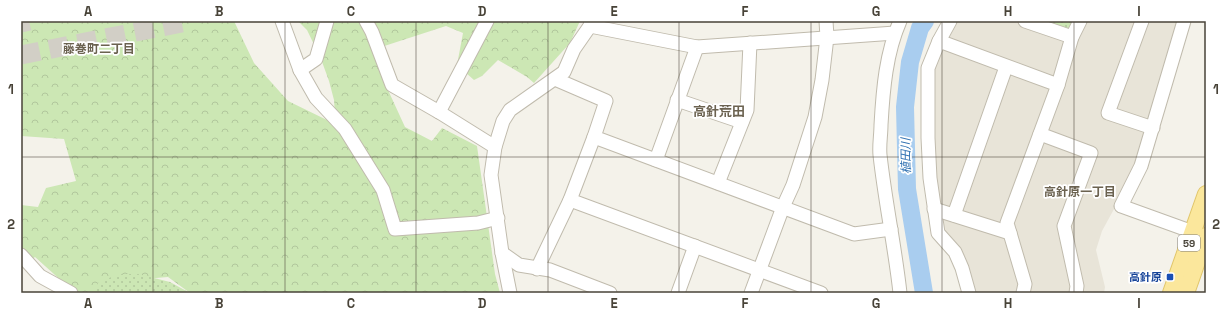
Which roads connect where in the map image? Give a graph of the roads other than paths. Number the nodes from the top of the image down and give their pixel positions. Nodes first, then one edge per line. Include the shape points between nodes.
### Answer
1 (282, 21) edge
2 (327, 21) edge
3 (366, 21) edge
4 (487, 21) edge
5 (826, 21) edge
6 (950, 21) edge
7 (1025, 21) edge
8 (1080, 21) edge
9 (1142, 21) edge
10 (1184, 21) edge
11 (591, 23) edge
12 (898, 27) edge
13 (827, 37) junction
14 (1072, 37) junction
15 (939, 41) junction
16 (750, 43) junction
17 (697, 47) junction
18 (1006, 67) junction
19 (300, 70) junction
20 (555, 79) junction
21 (1058, 85) junction
22 (677, 100) junction
23 (439, 112) junction
24 (742, 122) junction
25 (1153, 128) junction
26 (1040, 134) junction
27 (594, 137) junction
28 (495, 147) junction
29 (656, 160) junction
30 (718, 183) junction
31 (1206, 194) edge
32 (570, 200) junction
33 (783, 207) junction
34 (934, 209) junction
35 (954, 216) junction
36 (498, 218) junction
37 (891, 229) junction
38 (1010, 233) junction
39 (1199, 234) edge
40 (695, 246) junction
41 (502, 253) junction
42 (21, 255) edge
43 (537, 269) junction
44 (760, 270) junction
45 (71, 293) edge
46 (510, 293) edge
47 (610, 293) edge
48 (678, 293) edge
49 (751, 293) edge
50 (822, 293) edge
51 (900, 293) edge
52 (969, 293) edge
53 (1023, 293) edge
54 (1076, 293) edge
55 (1171, 293) edge
56 (1186, 293) edge

1 - 19 street
2 - 19 street via 316,59
3 - 23 street via 392,85
4 - 23 street
5 - 13 street
6 - 15 street
7 - 14 street
8 - 14 street
9 - 25 street via 1108,113
10 - 25 street
11 - 17 street
11 - 20 street via 564,72
12 - 13 street
12 - 37 street via 889,54 884,87 880,153
13 - 16 street
13 - 33 street via 814,117 793,185
14 - 21 street
15 - 18 street
15 - 34 street via 928,68 928,138
16 - 17 street
16 - 24 street via 747,110
17 - 22 street
18 - 21 street
18 - 35 street
19 - 36 street via 316,98 345,129 383,190 395,229 478,223
20 - 27 street via 606,101
20 - 28 street via 510,110 503,121
21 - 26 street
22 - 24 street
22 - 29 street
23 - 28 street
24 - 30 street
25 - 39 street via 1141,166 1120,206
26 - 38 street via 1007,223
26 - 54 street via 1091,153 1064,226 1077,286
27 - 29 street
27 - 32 street
28 - 36 street via 491,175
29 - 30 street
30 - 33 street
31 - 39 main road, 59
32 - 40 street
32 - 43 street
33 - 37 street via 854,234
33 - 44 street
34 - 35 street
34 - 52 street via 938,233 955,252
35 - 38 street
36 - 41 street
37 - 51 street
38 - 53 street via 1025,284
39 - 55 main road, 59
39 - 56 main road, 59
40 - 44 street
40 - 48 street
41 - 43 street via 519,265
41 - 46 street
42 - 45 street via 40,276
43 - 47 street via 550,270
44 - 49 street
44 - 50 street

